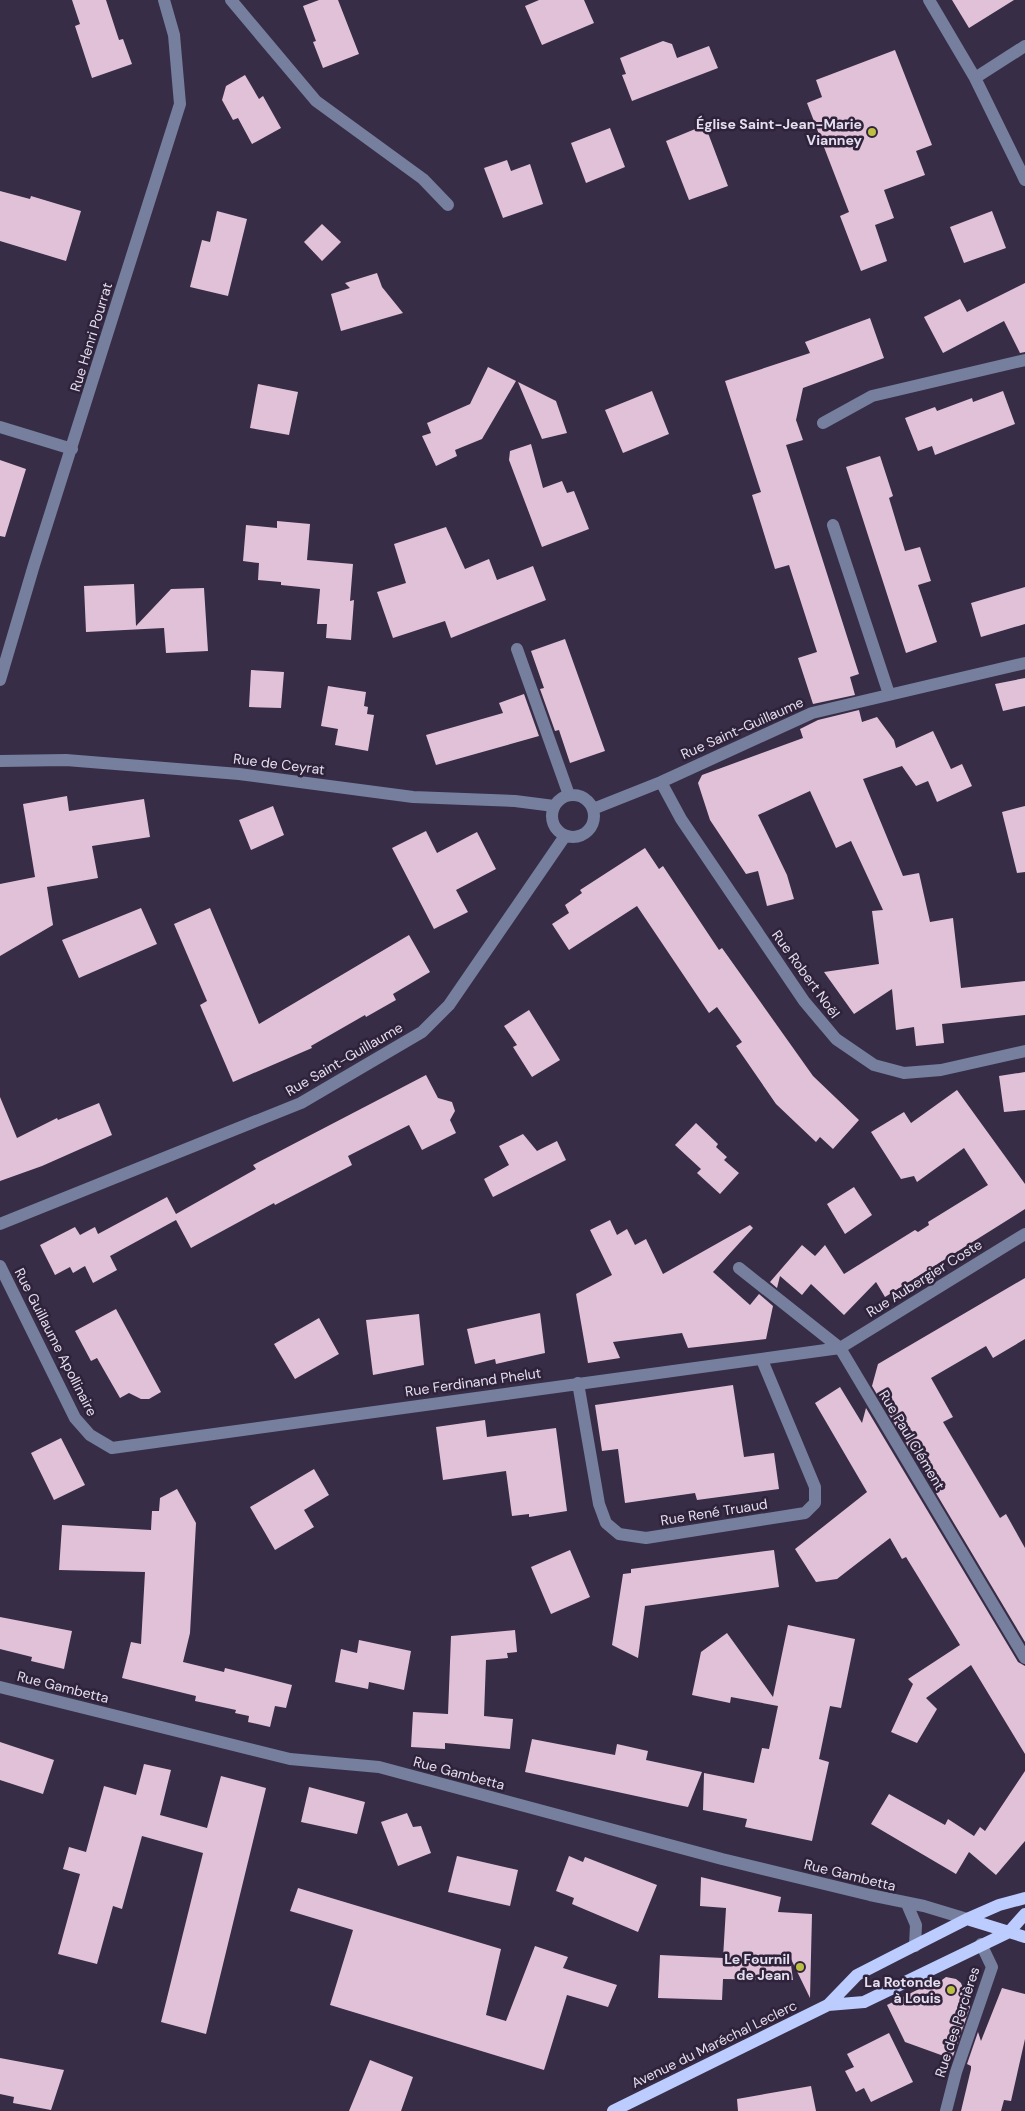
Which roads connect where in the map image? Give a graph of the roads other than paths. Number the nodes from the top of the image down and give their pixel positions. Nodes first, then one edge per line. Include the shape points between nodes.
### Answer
1 (164, 0) edge
2 (231, 0) edge
3 (929, 0) edge
4 (1025, 46) edge
5 (974, 78) junction
6 (1025, 180) edge
7 (448, 204) dead end
8 (1025, 360) edge
9 (822, 423) dead end
10 (0, 427) edge
11 (72, 449) junction
12 (833, 525) dead end
13 (517, 649) dead end
14 (1025, 663) edge
15 (0, 680) edge
16 (890, 694) junction
17 (0, 761) edge
18 (661, 782) junction
19 (569, 795) junction
20 (554, 806) junction
21 (593, 809) junction
22 (565, 836) junction
23 (1025, 1051) edge
24 (0, 1224) edge
25 (1025, 1234) edge
26 (0, 1266) edge
27 (738, 1268) dead end
28 (840, 1348) junction
29 (762, 1360) junction
30 (578, 1383) junction
31 (112, 1448) joint
32 (1025, 1658) edge
33 (0, 1687) edge
34 (1025, 1898) edge
35 (907, 1904) junction
36 (1025, 1914) edge
37 (967, 1919) junction
38 (1009, 1932) junction
39 (1025, 1937) edge
40 (981, 1944) junction
41 (915, 1946) junction
42 (828, 2005) junction
43 (613, 2111) edge
44 (946, 2111) edge

1 - 11 street, Rue Henri Pourrat via 174,35 180,104
2 - 7 street via 316,101 423,179
3 - 5 street
4 - 5 street
5 - 6 street
8 - 9 street via 872,396
10 - 11 street
11 - 15 street, Rue Henri Pourrat via 12,633
12 - 16 street
13 - 19 street
14 - 16 street, Rue Saint-Guillaume
16 - 18 street, Rue Saint-Guillaume via 812,713
17 - 20 street, Rue de Ceyrat via 66,760 239,774 413,797 515,800
18 - 21 street, Rue Saint-Guillaume
18 - 23 street, Rue Robert Noël via 681,819 804,1002 836,1039 874,1065 904,1073 941,1070
19 - 20 street
19 - 21 street via 583,798
20 - 22 street via 554,827
21 - 22 street via 590,829 579,837
22 - 24 street, Rue Saint-Guillaume via 448,1006 422,1032 301,1103
25 - 28 street, Rue Aubergier Coste
26 - 31 street, Rue Guillaume Apollinaire via 75,1418 90,1435
27 - 28 street, Rue Paul Clément
28 - 29 street, Rue Ferdinand Phelut
28 - 32 street, Rue Paul Clément
29 - 30 street, Rue Ferdinand Phelut
29 - 30 street, Rue René Truaud via 815,1487 815,1503 805,1513 646,1538 619,1534 606,1523 599,1504
30 - 31 street, Rue Ferdinand Phelut
33 - 35 street, Rue Gambetta via 290,1759 379,1767 722,1859
34 - 37 main road, Avenue du Maréchal Leclerc
35 - 37 street, Rue Gambetta
35 - 41 street, Rue Gambetta via 916,1925
36 - 38 main road, Avenue du Maréchal Leclerc
37 - 38 main road
37 - 41 main road, Avenue du Maréchal Leclerc
38 - 39 main road
38 - 40 main road, Avenue du Maréchal Leclerc
40 - 42 main road, Avenue du Maréchal Leclerc via 864,2002
40 - 44 street, Rue des Percières via 992,1967
41 - 42 main road, Avenue du Maréchal Leclerc via 857,1975
42 - 43 main road, Avenue du Maréchal Leclerc

